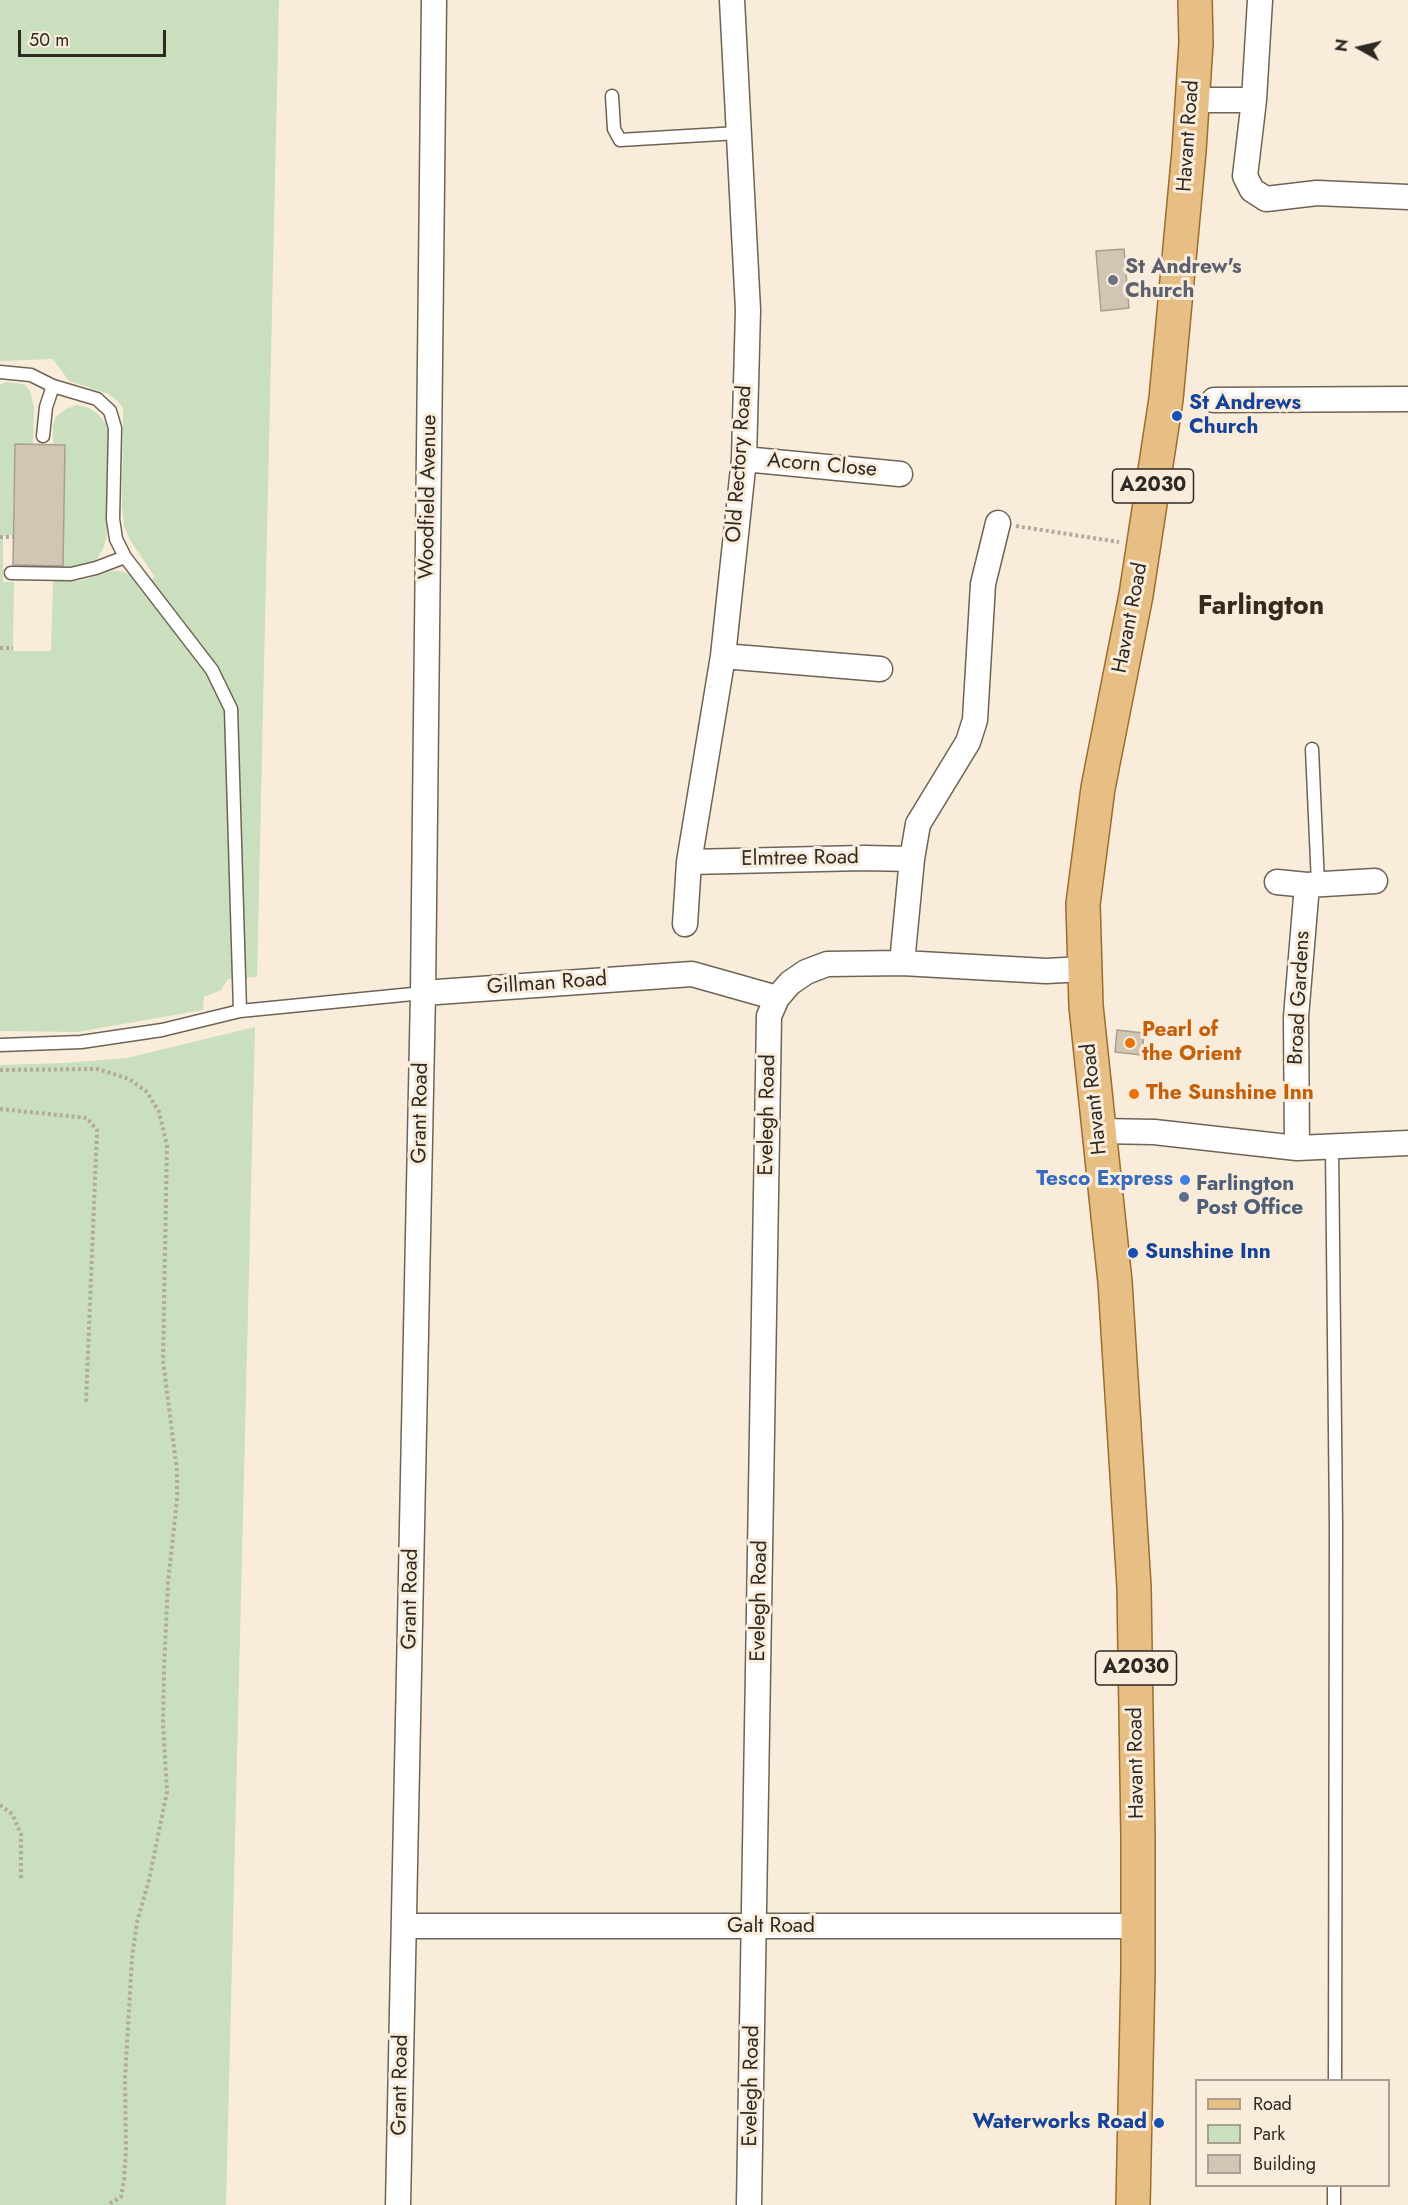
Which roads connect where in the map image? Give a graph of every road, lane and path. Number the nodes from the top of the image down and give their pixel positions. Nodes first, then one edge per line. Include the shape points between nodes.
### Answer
1 (434, 0) edge
2 (732, 0) edge
3 (1195, 0) edge
4 (1260, 0) edge
5 (612, 96) dead end
6 (1192, 100) junction
7 (1254, 100) junction
8 (738, 133) junction
9 (1408, 197) edge
10 (0, 372) edge
11 (53, 386) junction
12 (1408, 399) edge
13 (1214, 400) dead end
14 (43, 436) dead end
15 (744, 459) junction
16 (900, 474) dead end
17 (998, 523) joint
18 (0, 537) edge
19 (13, 537) dead end
20 (1108, 540) dead end
21 (125, 557) junction
22 (11, 573) dead end
23 (0, 648) edge
24 (13, 648) dead end
25 (723, 656) junction
26 (880, 669) dead end
27 (1312, 749) dead end
28 (912, 859) junction
29 (689, 862) junction
30 (1375, 881) dead end
31 (1277, 882) dead end
32 (1312, 884) junction
33 (686, 924) dead end
34 (902, 963) junction
35 (1084, 969) junction
36 (423, 993) junction
37 (777, 998) junction
38 (240, 1011) junction
39 (0, 1045) edge
40 (0, 1070) edge
41 (0, 1109) edge
42 (1100, 1131) junction
43 (1408, 1143) edge
44 (1332, 1147) junction
45 (1297, 1148) junction
46 (86, 1402) dead end
47 (0, 1805) edge
48 (21, 1881) dead end
49 (405, 1926) junction
50 (1137, 1926) junction
51 (755, 1927) junction
52 (1335, 2079) edge
53 (1334, 2187) edge
54 (107, 2205) edge
55 (398, 2205) edge
56 (749, 2205) edge
57 (1133, 2205) edge
58 (1334, 2205) edge

1 - 36 street, Woodfield Avenue
2 - 8 street, Old Rectory Road
3 - 6 main road, Havant Road / A2030
4 - 7 street
5 - 8 lane via 614,129 620,140
6 - 7 street
6 - 35 main road, Havant Road / A2030 via 1166,399 1136,595 1095,809 1083,904
7 - 9 street via 1245,176 1252,190 1266,199 1317,193
8 - 15 street, Old Rectory Road via 748,310
10 - 11 lane via 31,375
11 - 14 lane
11 - 21 lane via 97,399 110,411 115,428 113,519 116,539
12 - 13 street
15 - 16 street, Acorn Close
15 - 25 street, Old Rectory Road
17 - 20 path
17 - 28 street via 983,584 975,720 969,742 918,824
18 - 19 path
21 - 22 lane via 71,574
21 - 38 lane via 212,670 231,709
23 - 24 path
25 - 26 street
25 - 29 street, Old Rectory Road
27 - 32 lane
28 - 29 street, Elmtree Road
28 - 34 street
29 - 33 street, Old Rectory Road
30 - 32 street
31 - 32 street
32 - 45 street, Broad Gardens via 1296,1017
34 - 35 street via 1046,971
34 - 37 street via 828,964 806,972
35 - 42 main road, Havant Road / A2030
36 - 37 street, Gillman Road via 692,974
36 - 38 lane, Gillman Road
36 - 49 street, Grant Road
37 - 51 street, Evelegh Road via 769,1016
38 - 39 lane, Gillman Road via 162,1030 81,1042
40 - 54 path via 98,1069 129,1079 147,1092 159,1112 166,1145 163,1360 177,1471 164,1668 167,1792 132,1958 124,2180 121,2197
41 - 46 path via 87,1118 97,1130
42 - 45 street via 1154,1132
42 - 50 main road, Havant Road / A2030 via 1122,1382 1134,1587
43 - 44 street
44 - 45 street
44 - 52 lane
47 - 48 path via 12,1814 21,1834
49 - 51 street, Galt Road
49 - 55 street, Grant Road
50 - 51 street, Galt Road
50 - 57 main road, Havant Road / A2030
51 - 56 street, Evelegh Road
53 - 58 lane

